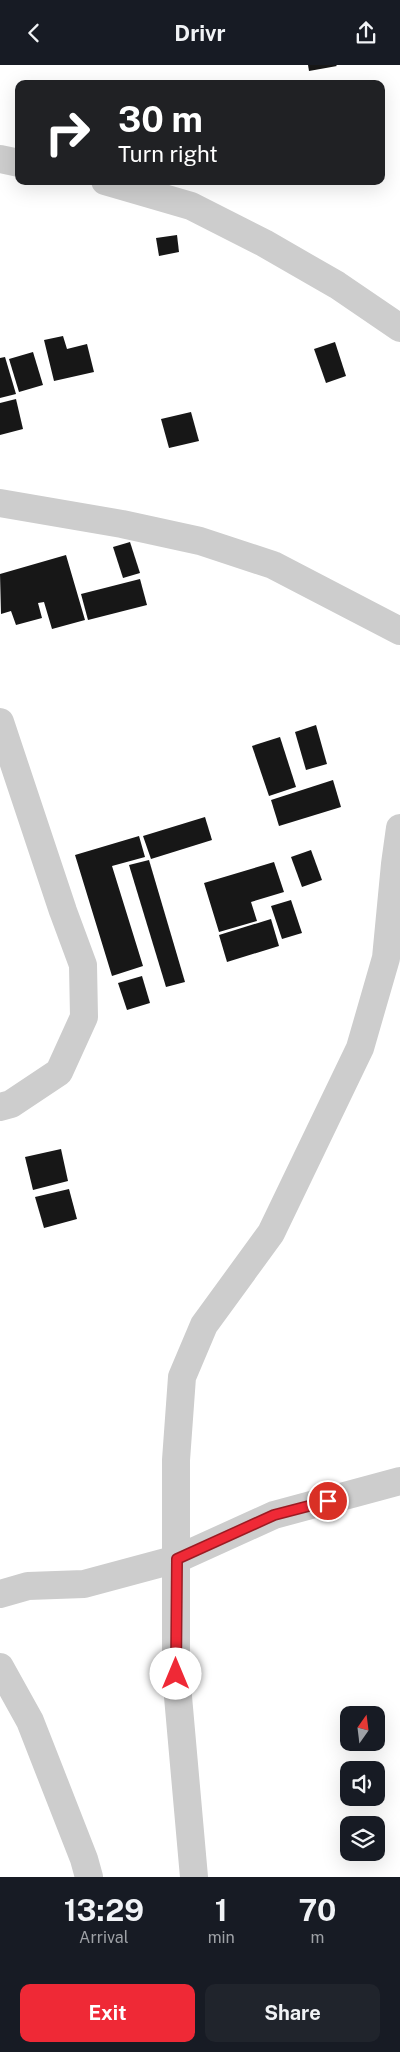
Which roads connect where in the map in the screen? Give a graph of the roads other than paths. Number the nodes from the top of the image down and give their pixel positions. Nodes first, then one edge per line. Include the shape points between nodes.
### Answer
1 (0, 159) edge
2 (15, 162) edge
3 (119, 185) edge
4 (400, 328) edge
5 (0, 503) edge
6 (400, 631) edge
7 (0, 722) edge
8 (400, 828) edge
9 (393, 956) edge
10 (0, 1107) edge
11 (400, 1481) edge
12 (177, 1559) junction
13 (0, 1594) edge
14 (0, 1667) edge
15 (89, 1877) edge
16 (194, 1877) edge

1 - 2 street
3 - 4 street via 191,206 264,243 337,285
5 - 6 street via 200,541 273,565
7 - 10 street via 83,965 84,1017 59,1073 11,1104
8 - 9 street via 394,864
9 - 12 street via 360,1048 271,1233 204,1325 182,1377 176,1460
11 - 12 street via 274,1515
12 - 13 street via 84,1584 28,1586
12 - 16 street via 176,1674
14 - 15 street via 30,1721

